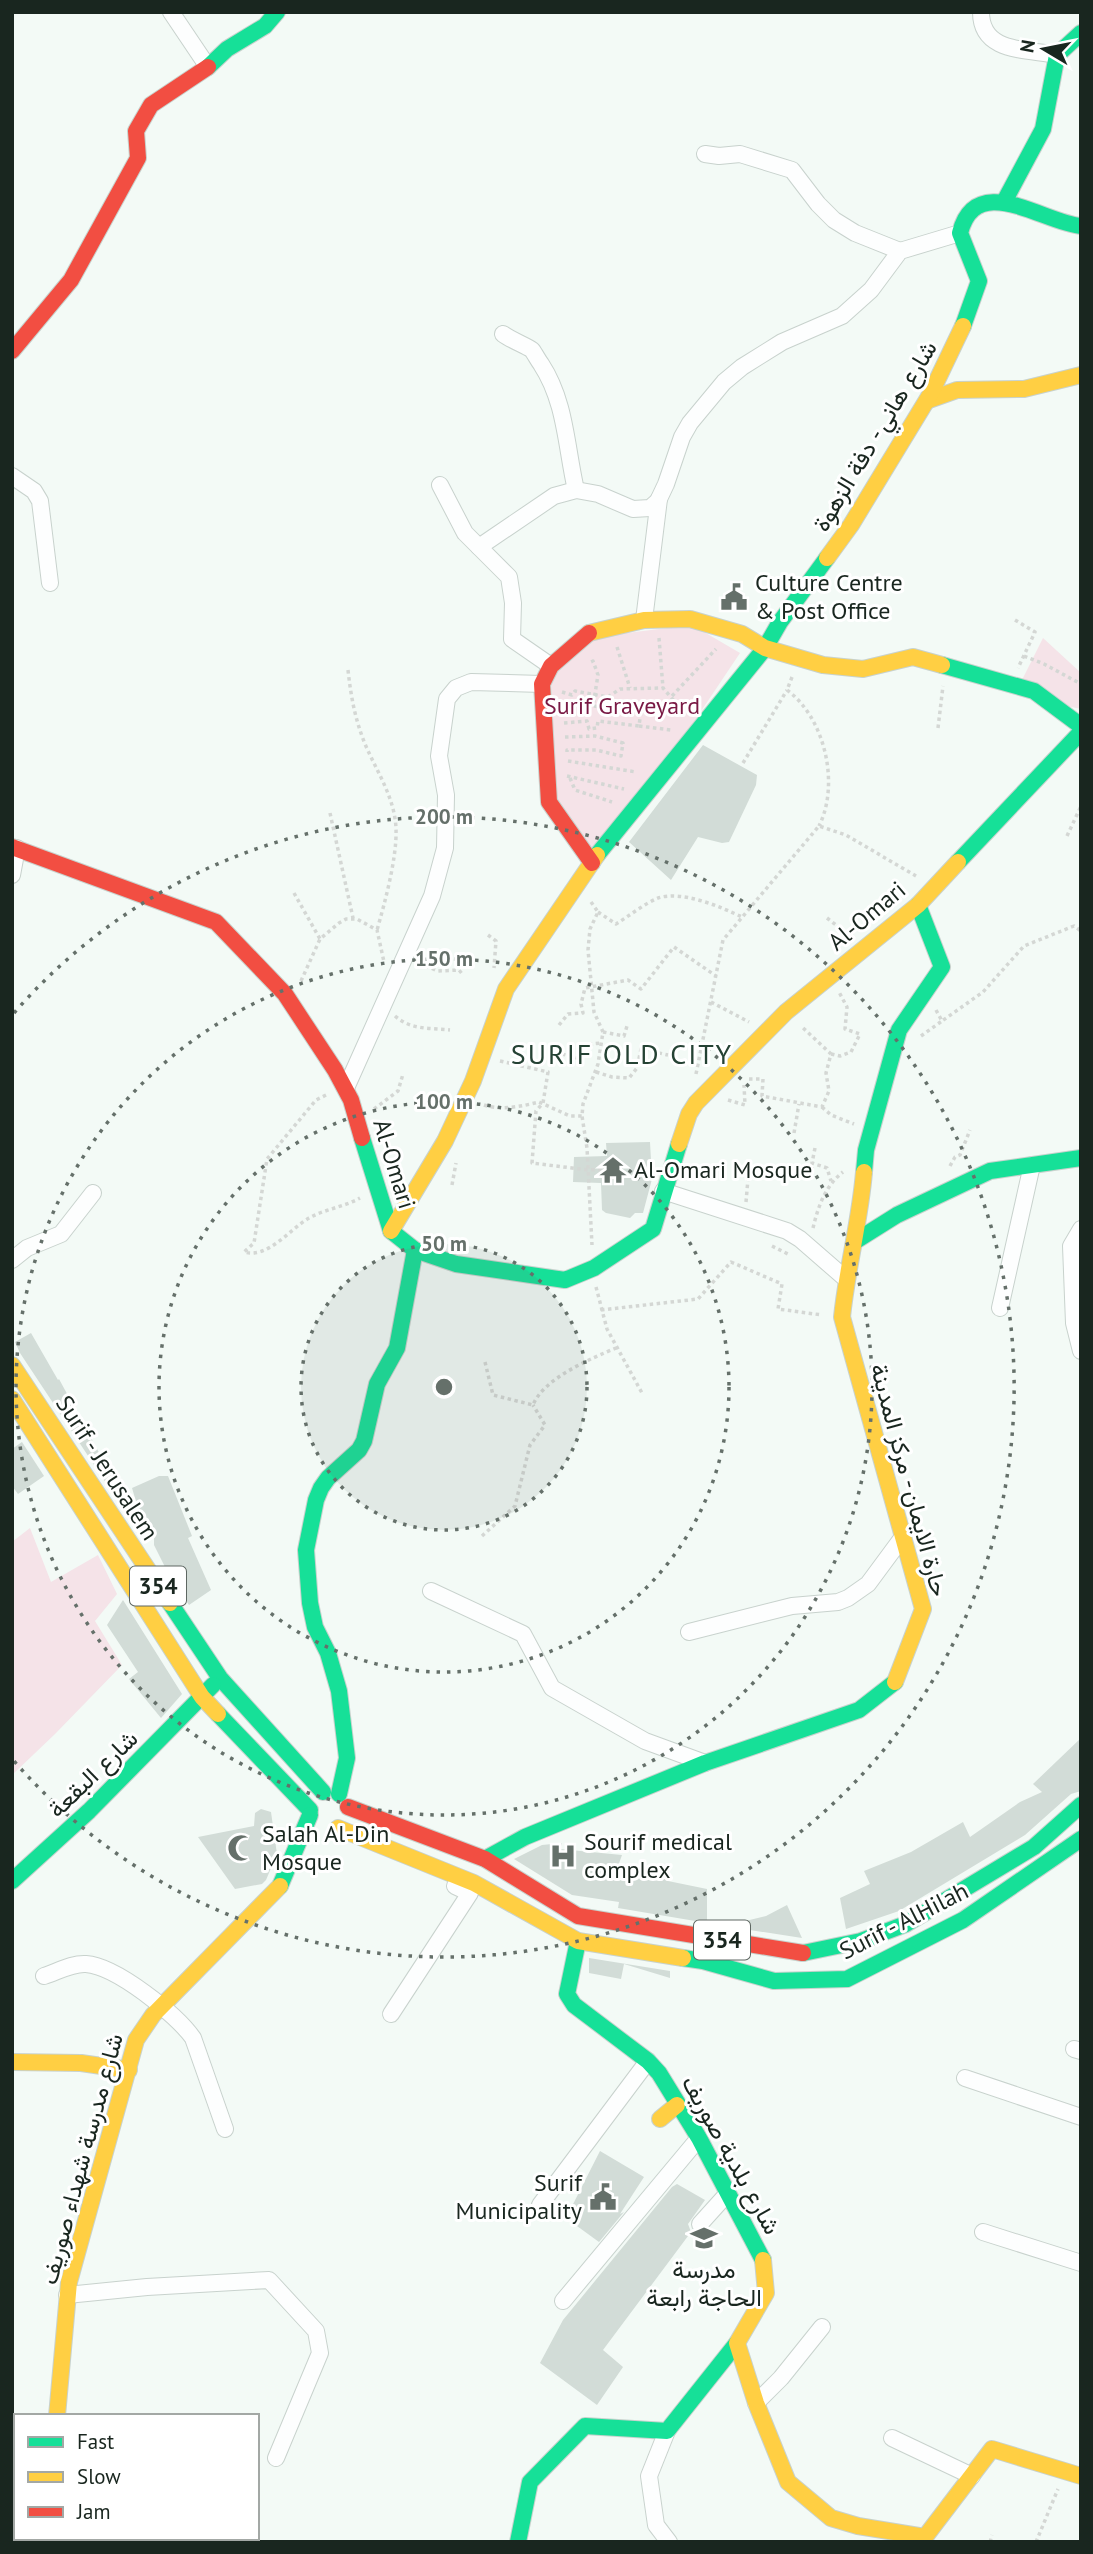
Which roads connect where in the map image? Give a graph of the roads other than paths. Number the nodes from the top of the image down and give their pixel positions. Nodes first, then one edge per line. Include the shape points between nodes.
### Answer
1 (171, 12) edge
2 (277, 12) edge
3 (981, 12) edge
4 (1081, 33) edge
5 (1057, 54) junction
6 (208, 67) junction
7 (705, 154) dead end
8 (1004, 202) junction
9 (1081, 226) edge
10 (960, 233) junction
11 (900, 251) junction
12 (503, 334) dead end
13 (12, 351) edge
14 (1081, 375) edge
15 (929, 400) junction
16 (12, 476) edge
17 (440, 485) dead end
18 (576, 490) junction
19 (659, 499) junction
20 (479, 547) junction
21 (50, 583) dead end
22 (652, 625) junction
23 (765, 648) junction
24 (551, 666) junction
25 (548, 688) junction
26 (1081, 726) edge
27 (1081, 732) edge
28 (15, 848) edge
29 (592, 863) junction
30 (12, 875) edge
31 (918, 905) junction
32 (338, 1090) junction
33 (1081, 1158) edge
34 (1031, 1165) junction
35 (663, 1191) junction
36 (93, 1193) dead end
37 (1081, 1229) edge
38 (391, 1231) junction
39 (854, 1242) junction
40 (415, 1250) junction
41 (12, 1260) edge
42 (846, 1279) junction
43 (1000, 1308) dead end
44 (1081, 1351) edge
45 (12, 1365) edge
46 (12, 1399) edge
47 (902, 1538) junction
48 (431, 1591) dead end
49 (689, 1632) dead end
50 (220, 1678) junction
51 (202, 1697) junction
52 (705, 1763) junction
53 (336, 1798) junction
54 (1081, 1805) edge
55 (310, 1812) junction
56 (325, 1836) junction
57 (1081, 1839) edge
58 (485, 1859) junction
59 (441, 1870) junction
60 (12, 1881) edge
61 (280, 1886) junction
62 (578, 1941) junction
63 (44, 1976) dead end
64 (161, 2007) junction
65 (391, 2014) dead end
66 (648, 2061) junction
67 (12, 2062) edge
68 (129, 2070) junction
69 (965, 2078) dead end
70 (677, 2105) junction
71 (1081, 2117) edge
72 (660, 2119) dead end
73 (225, 2129) dead end
74 (699, 2138) junction
75 (728, 2193) junction
76 (540, 2205) dead end
77 (700, 2224) dead end
78 (983, 2232) dead end
79 (1081, 2263) edge
80 (67, 2295) junction
81 (563, 2301) dead end
82 (822, 2327) dead end
83 (737, 2343) junction
84 (757, 2403) junction
85 (57, 2414) edge
86 (667, 2431) junction
87 (892, 2438) dead end
88 (276, 2458) dead end
89 (1074, 2474) edge
90 (971, 2476) junction
91 (656, 2525) junction
92 (924, 2539) edge
93 (517, 2542) edge
94 (654, 2542) edge
95 (669, 2542) edge

1 - 6 street
2 - 6 street
3 - 5 street via 983,30 996,43
4 - 5 street
5 - 8 street via 1043,129
6 - 13 street via 151,105 136,131 138,158 71,280
7 - 11 street via 740,154 792,170 834,220
8 - 9 street
8 - 10 street via 978,206 966,216
10 - 11 street
10 - 15 street, شارع هاني - دفة الزهوة via 979,281 962,335
11 - 19 street via 871,290 842,316 761,354 708,398 682,437
12 - 18 street via 532,350 550,378 565,422
14 - 15 street via 1004,391 949,390
15 - 23 street, شارع هاني - دفة الزهوة via 851,525
16 - 21 street via 40,501
17 - 20 street via 465,533
18 - 19 street via 639,510 650,508
18 - 20 street via 554,496
19 - 22 street
20 - 24 street via 509,577 512,639
22 - 23 street via 690,619 742,634
22 - 24 street via 591,632
23 - 26 street via 823,665 863,669 913,657 1034,691
23 - 29 street, شارع هاني - دفة الزهوة
24 - 25 street
25 - 29 street via 544,692 549,802
25 - 32 street via 473,682 456,688 447,699 439,756 446,795 445,848 432,896
27 - 31 street, Al-Omari
28 - 30 street
28 - 32 street, Al-Omari via 216,922 285,994
29 - 38 street, شارع هاني - دفة الزهوة via 506,989 451,1129
31 - 35 street, Al-Omari via 786,1012 696,1103
31 - 39 street, حارة الايمان - مركز المدينة via 943,967 899,1030 866,1150
32 - 38 street, Al-Omari
33 - 34 street
34 - 39 street via 990,1171 897,1215
34 - 43 street
35 - 40 street, Al-Omari via 653,1229 594,1268 565,1280 456,1264
35 - 42 street via 787,1231
36 - 41 street via 61,1234 27,1248
37 - 44 street via 1072,1246 1074,1323
38 - 40 street, Al-Omari
39 - 42 street, حارة الايمان - مركز المدينة
40 - 53 street via 397,1348 377,1384 364,1441 321,1488 306,1550 315,1627 340,1691 347,1758
42 - 47 street, حارة الايمان - مركز المدينة via 842,1317
45 - 50 street, Surif - Jerusalem / 354
46 - 51 street, Surif - Jerusalem / 354
47 - 49 street via 868,1584 848,1598 792,1606
47 - 52 street, حارة الايمان - مركز المدينة via 923,1609 896,1681 859,1710
48 - 52 street via 523,1634 552,1688 645,1741
50 - 51 street, شارع البقعة
50 - 53 street, Surif - Jerusalem / 354
51 - 55 street, Surif - Jerusalem / 354
51 - 60 street, شارع البقعة
52 - 58 street, حارة الايمان - مركز المدينة via 525,1837
53 - 55 street via 314,1799
53 - 56 street, شارع مدرسة شهداء صوريف via 346,1819
53 - 58 street, Surif - AlHilah / 354
54 - 58 street, Surif - AlHilah / 354 via 1034,1847 906,1924 861,1941 800,1954 578,1916
55 - 56 street, 354
55 - 61 street
56 - 59 street, Surif - AlHilah
56 - 61 street, شارع مدرسة شهداء صوريف
57 - 62 street, Surif - AlHilah via 963,1920 847,1979 774,1981 703,1961
58 - 59 street, حارة الايمان - مركز المدينة via 461,1874
59 - 62 street, Surif - AlHilah via 474,1883
59 - 65 street via 438,1878 470,1893
61 - 64 street, شارع مدرسة شهداء صوريف
62 - 66 street, شارع بلدية صوريف via 567,1994 574,2005
63 - 64 street via 90,1965 117,1974
64 - 68 street, شارع مدرسة شهداء صوريف via 136,2040
64 - 73 street via 193,2038
66 - 70 street, شارع بلدية صوريف
66 - 76 street
67 - 68 street via 80,2063
68 - 80 street, شارع مدرسة شهداء صوريف
69 - 71 street
70 - 72 street
70 - 74 street, شارع بلدية صوريف
74 - 75 street, شارع بلدية صوريف
74 - 81 street
75 - 77 street
75 - 83 street, شارع بلدية صوريف via 763,2260 766,2293
78 - 79 street
80 - 85 street, شارع مدرسة شهداء صوريف
80 - 88 street via 269,2280 316,2331 320,2354
82 - 84 street
83 - 84 street
83 - 86 street, شارع بلدية صوريف
84 - 92 street via 788,2482 831,2518
86 - 91 street via 649,2476
86 - 93 street via 585,2426 530,2482
87 - 90 street
89 - 90 street via 992,2449
90 - 92 street
91 - 94 street
91 - 95 street

